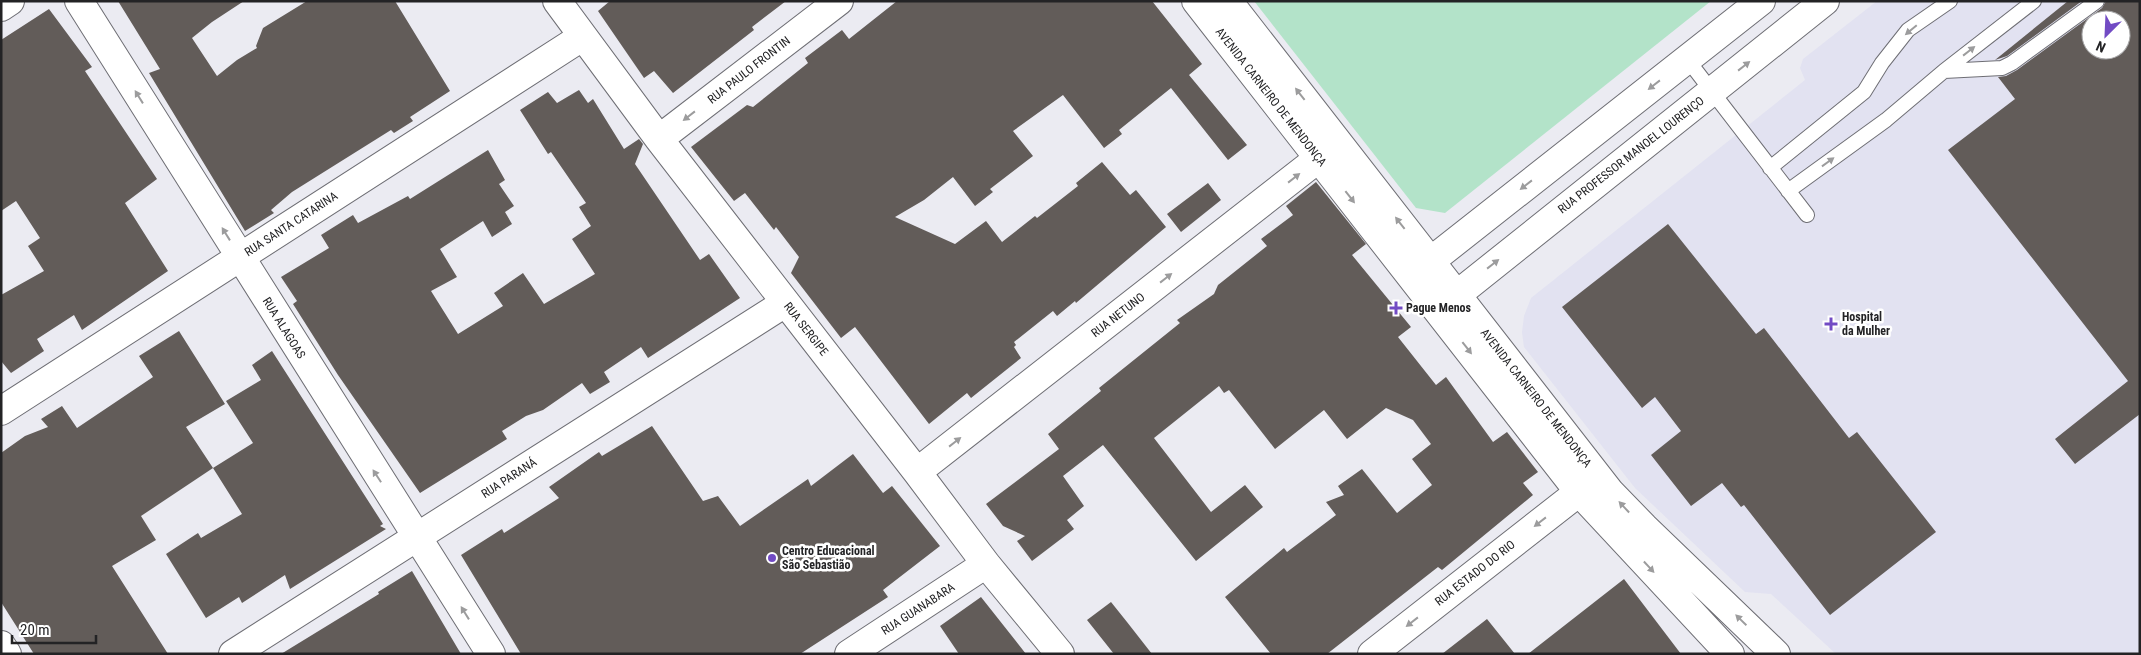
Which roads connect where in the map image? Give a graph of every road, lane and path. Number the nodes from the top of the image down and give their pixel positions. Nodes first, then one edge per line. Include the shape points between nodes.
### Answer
1 (10, 1) edge
2 (79, 1) edge
3 (557, 1) edge
4 (839, 1) edge
5 (1196, 1) edge
6 (1228, 1) edge
7 (1761, 1) edge
8 (1825, 1) edge
9 (1950, 1) edge
10 (2034, 1) edge
11 (2097, 1) edge
12 (1, 7) edge
13 (582, 38) junction
14 (1687, 59) junction
15 (1944, 71) junction
16 (1712, 91) junction
17 (659, 139) junction
18 (1319, 158) junction
19 (1770, 168) junction
20 (1788, 191) junction
21 (1807, 215) dead end
22 (240, 257) junction
23 (1421, 269) junction
24 (785, 302) junction
25 (1446, 302) junction
26 (1, 411) edge
27 (917, 472) junction
28 (1578, 492) junction
29 (417, 537) junction
30 (986, 564) junction
31 (1, 645) edge
32 (7, 654) edge
33 (233, 654) edge
34 (491, 654) edge
35 (849, 654) edge
36 (1060, 654) edge
37 (1372, 654) edge
38 (1730, 654) edge
39 (1776, 654) edge

1 - 12 street
22 -> 2 street, RUA ALAGOAS
3 - 13 street, RUA SERGIPE
4 -> 17 street, RUA PAULO FRONTIN
5 - 18 street, AVENIDA CARNEIRO DE MENDONÇA
23 -> 6 street, AVENIDA CARNEIRO DE MENDONÇA
7 - 14 street
16 -> 8 street, RUA PROFESSOR MANOEL LOURENÇO
9 -> 19 lane via 1908,30 1864,92
15 -> 10 lane
11 - 15 lane via 2002,68
13 - 17 street, RUA SERGIPE
13 - 22 street, RUA SANTA CATARINA
14 - 16 lane
14 -> 23 street
20 -> 15 lane via 1886,120
16 - 19 lane
25 -> 16 street, RUA PROFESSOR MANOEL LOURENÇO
17 - 24 street, RUA SERGIPE
18 -> 23 street, AVENIDA CARNEIRO DE MENDONÇA
27 -> 18 street, RUA NETUNO
19 - 20 lane
20 - 21 lane
22 - 26 street, RUA SANTA CATARINA
29 -> 22 street, RUA ALAGOAS
23 - 25 street, AVENIDA CARNEIRO DE MENDONÇA
24 - 27 street, RUA SERGIPE
24 - 29 street, RUA PARANÁ
25 -> 28 street, AVENIDA CARNEIRO DE MENDONÇA
39 -> 25 street, AVENIDA CARNEIRO DE MENDONÇA via 1610,492
27 - 30 street, RUA SERGIPE
28 -> 37 street, RUA ESTADO DO RIO
28 -> 38 street, AVENIDA CARNEIRO DE MENDONÇA
29 - 33 street, RUA PARANÁ
34 -> 29 street, RUA ALAGOAS
30 - 35 street, RUA GUANABARA
30 - 36 street, RUA SERGIPE
31 - 32 street

